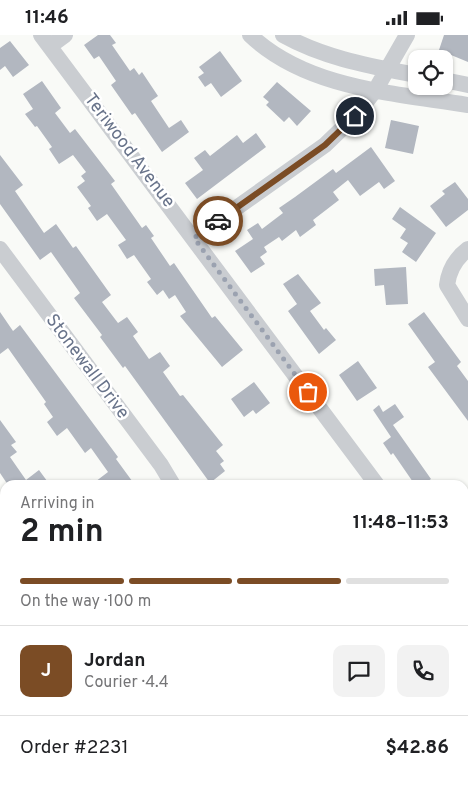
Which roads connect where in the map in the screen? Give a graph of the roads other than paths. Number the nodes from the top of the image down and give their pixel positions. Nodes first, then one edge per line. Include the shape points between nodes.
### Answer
1 (65, 35) edge
2 (250, 35) edge
3 (283, 35) edge
4 (408, 35) edge
5 (46, 41) edge
6 (388, 69) junction
7 (408, 73) edge
8 (453, 82) edge
9 (468, 85) edge
10 (376, 89) junction
11 (468, 105) edge
12 (194, 238) junction
13 (0, 249) edge
14 (468, 249) edge
15 (468, 319) edge
16 (170, 480) edge
17 (373, 480) edge

1 - 5 street
2 - 10 street via 290,63 336,81
3 - 6 street via 337,58
4 - 6 street
5 - 12 street, Teriwood Avenue
6 - 7 street
6 - 10 street
8 - 9 street
10 - 11 street
10 - 12 street via 355,116 325,145
12 - 17 street, Teriwood Avenue
13 - 16 street, Stonewall Drive
14 - 15 street via 449,272 447,285

